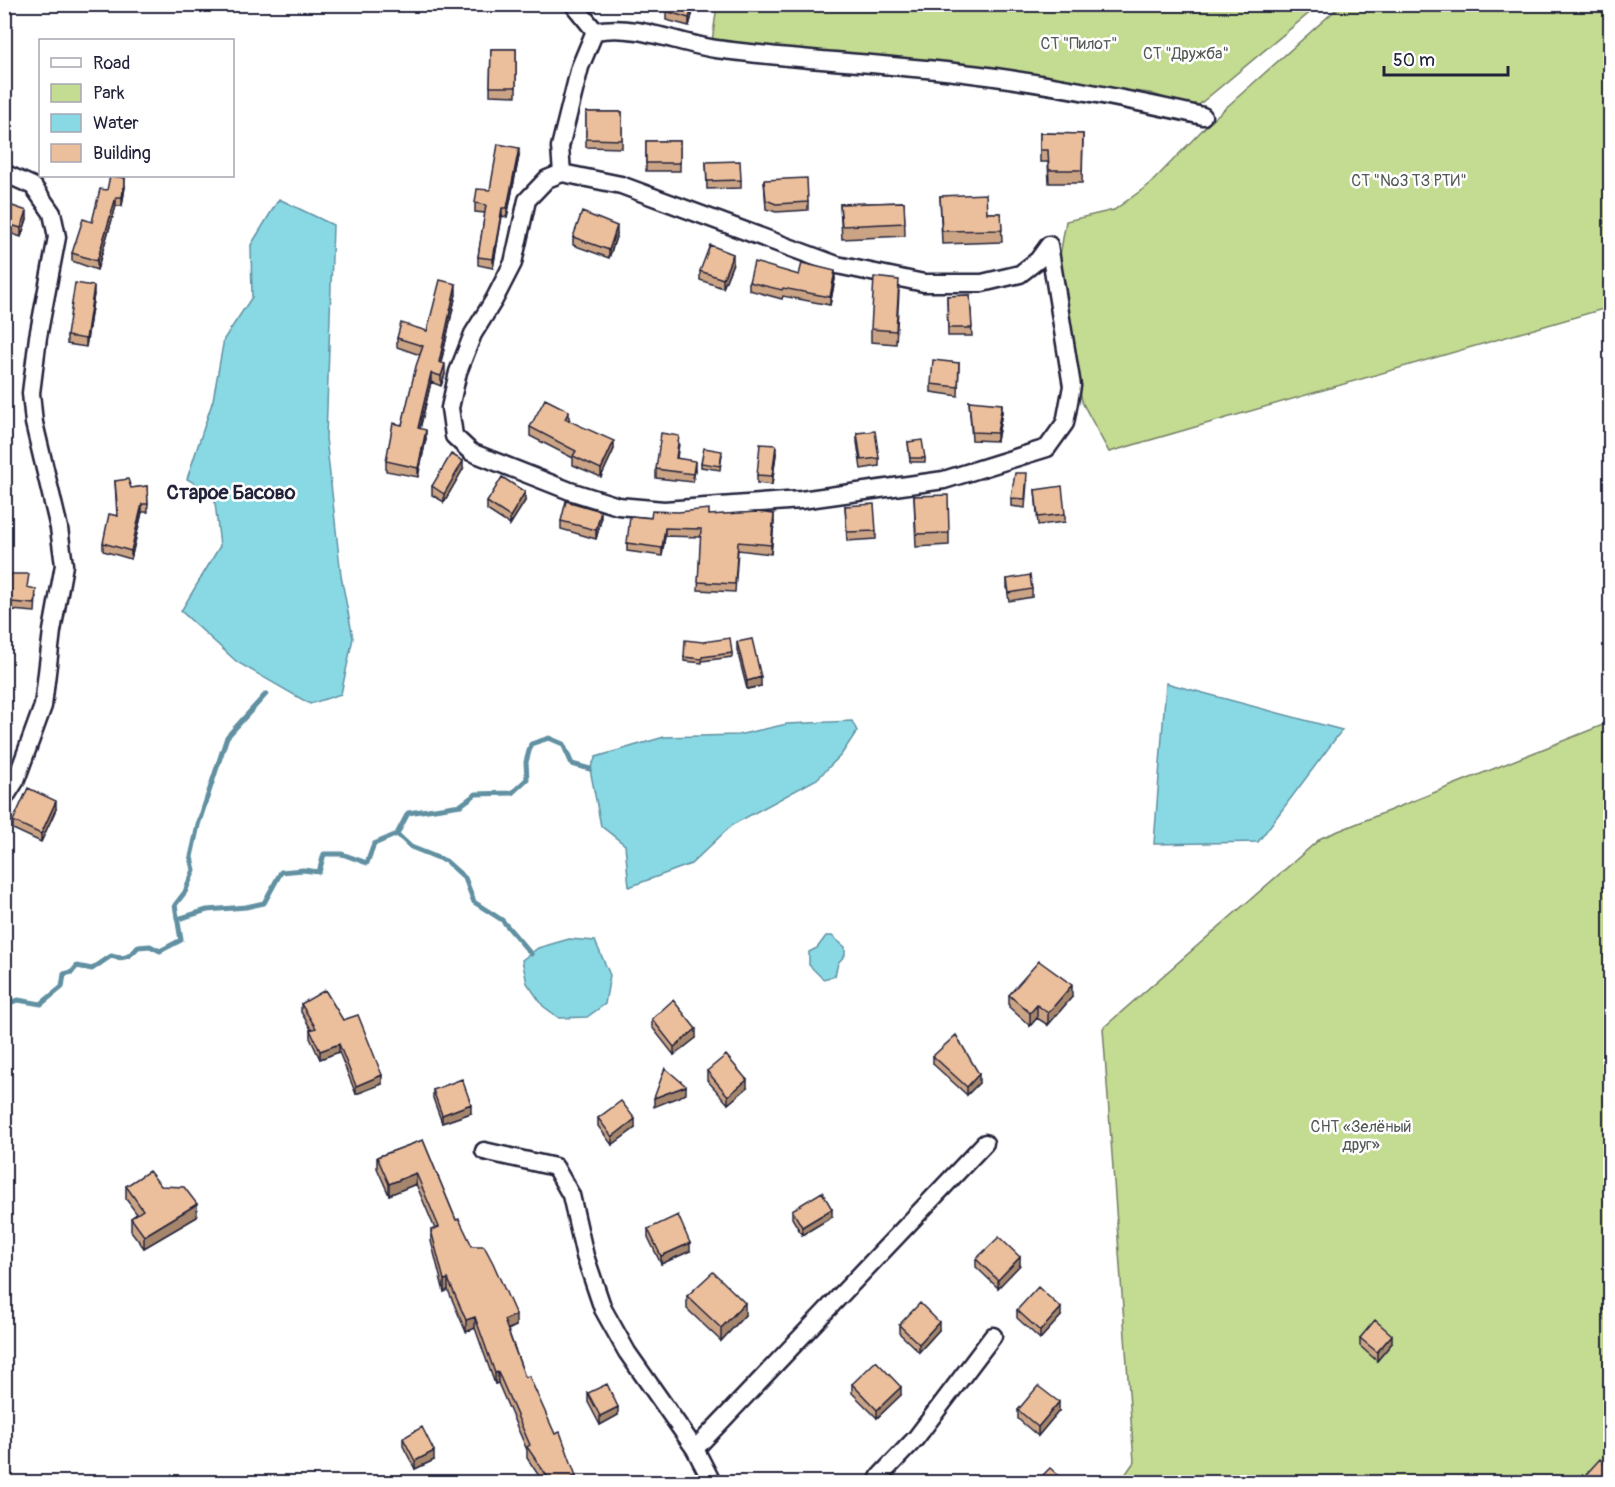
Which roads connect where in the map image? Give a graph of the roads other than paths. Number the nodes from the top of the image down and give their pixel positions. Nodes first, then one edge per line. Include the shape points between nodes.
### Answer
1 (573, 4) edge
2 (595, 31) junction
3 (1203, 116) dead end
4 (4, 173) edge
5 (562, 173) junction
6 (4, 799) edge
7 (985, 1143) dead end
8 (484, 1151) dead end
9 (993, 1336) dead end
10 (695, 1449) junction
11 (712, 1482) edge
12 (877, 1482) edge

1 - 2 street
2 - 3 street via 610,28 713,48 988,76
2 - 5 street via 580,67 560,147
4 - 6 street via 33,186 52,213 57,237 31,393 64,564 43,706 16,780
5 - 5 street via 621,185 837,265 924,283 982,283 1020,274 1049,245 1072,386 1065,423 1047,448 944,480 801,500 664,510 618,506 471,452 454,436 450,408 458,372 472,334 513,263 527,200 547,179
7 - 10 street
8 - 10 street via 555,1167 571,1195 585,1256 603,1309 627,1352
9 - 12 street
10 - 11 street

